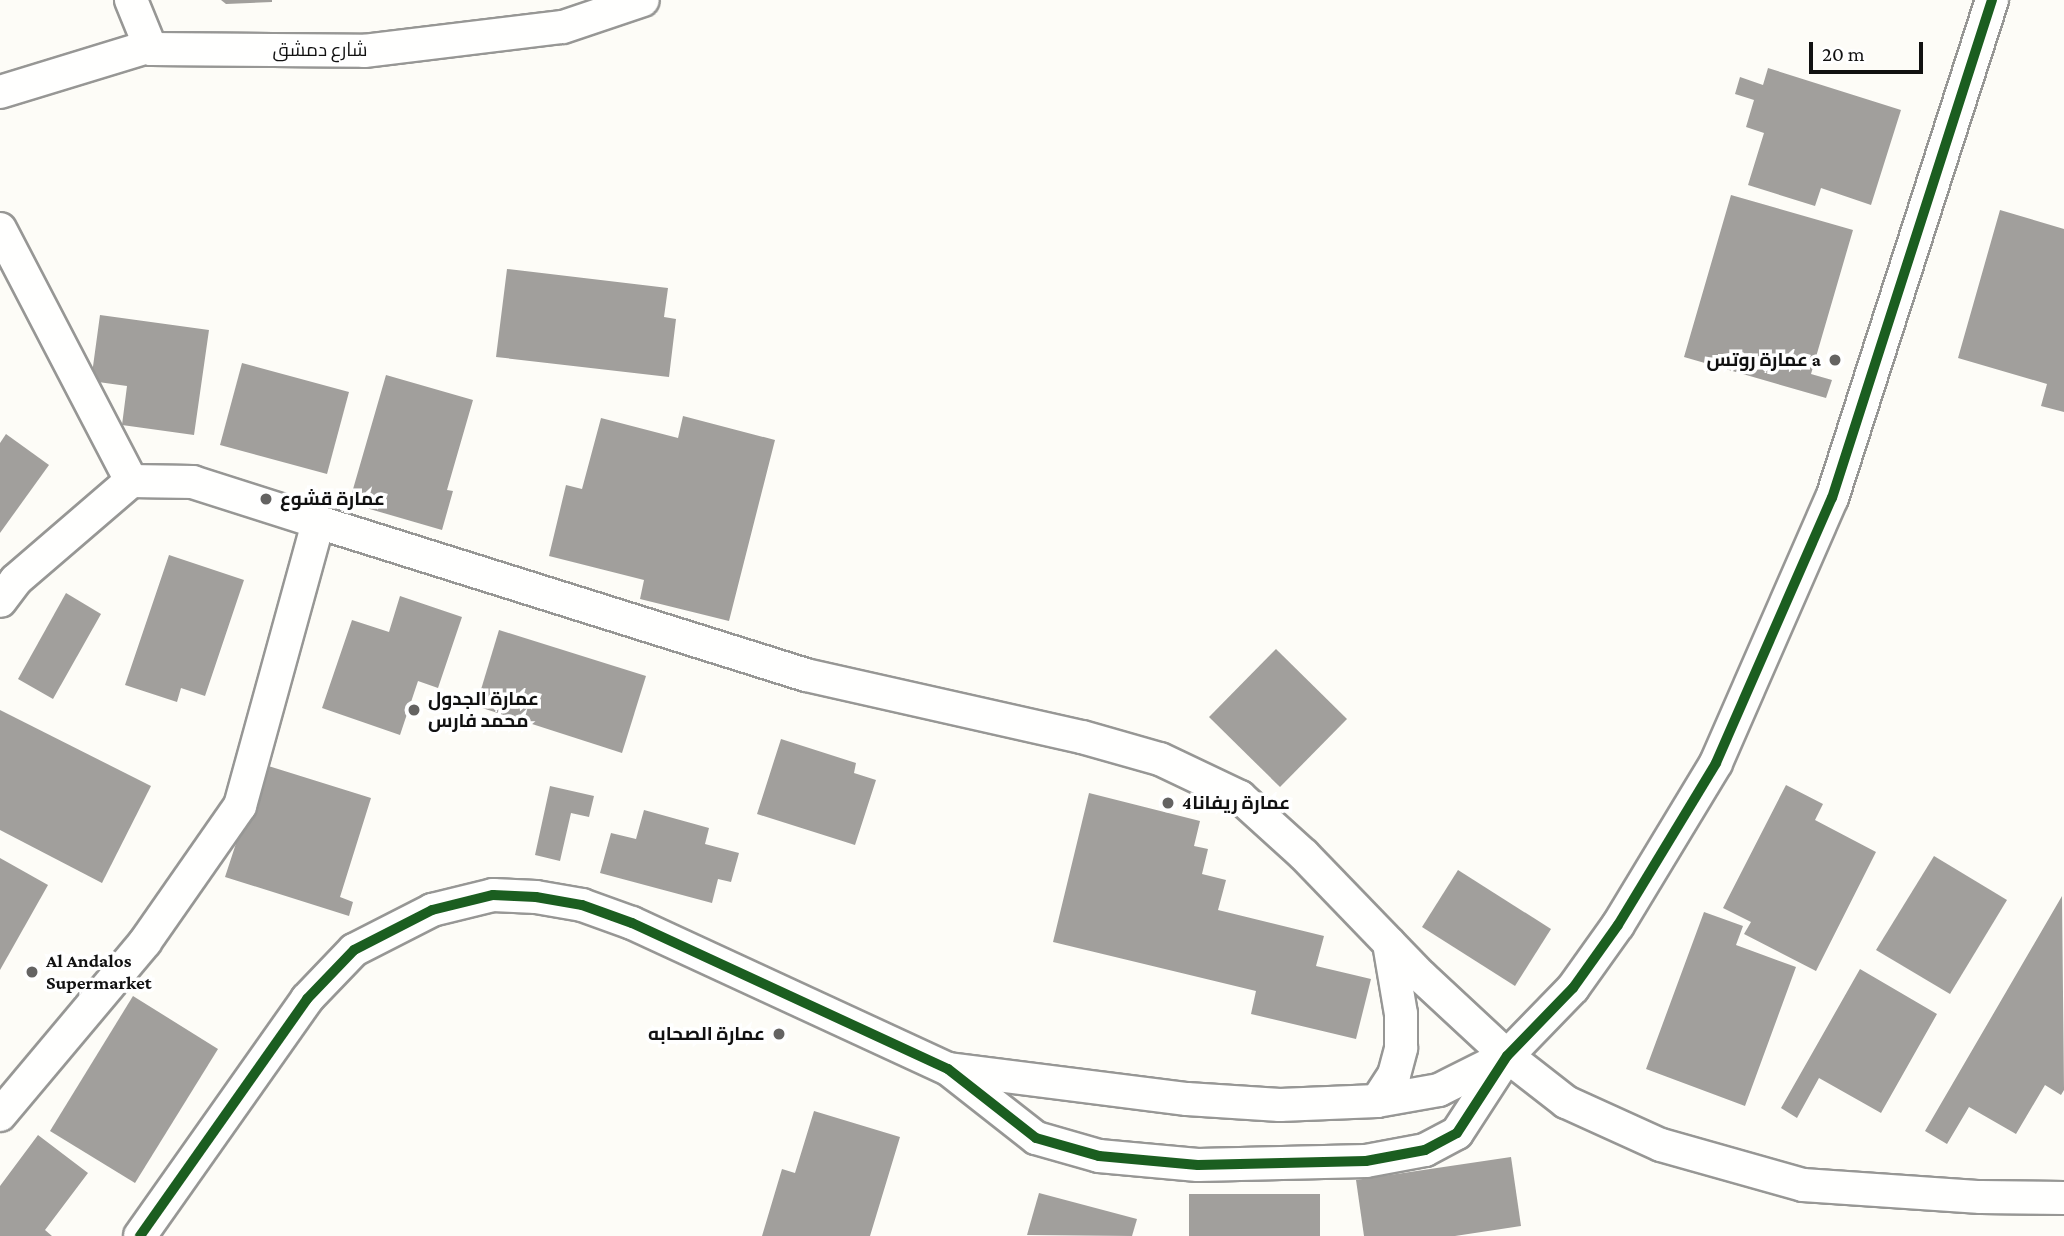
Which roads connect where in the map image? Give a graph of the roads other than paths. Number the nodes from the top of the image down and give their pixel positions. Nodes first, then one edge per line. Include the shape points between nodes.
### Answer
1 (131, 0) edge
2 (643, 0) edge
3 (1992, 0) edge
4 (151, 49) junction
5 (0, 92) edge
6 (0, 229) edge
7 (131, 481) junction
8 (318, 522) junction
9 (0, 601) edge
10 (1389, 943) junction
11 (1507, 1056) junction
12 (948, 1069) junction
13 (1377, 1101) junction
14 (0, 1115) edge
15 (2064, 1198) edge
16 (140, 1236) edge

1 - 4 street
2 - 4 street, شارع دمشق via 563,27 364,51
3 - 11 street via 1832,498 1716,763 1618,925 1573,988
4 - 5 street, شارع دمشق
6 - 7 street
7 - 8 street via 193,482
7 - 9 street via 16,580
8 - 10 street via 806,675 1160,759 1240,797
8 - 14 street via 240,806 145,942
10 - 11 street
10 - 13 street via 1401,1014 1401,1048 1394,1075
11 - 12 street via 1457,1133 1425,1150 1366,1161 1226,1164 1099,1156 1036,1138
11 - 13 street via 1439,1090
11 - 15 street via 1566,1102 1661,1144 1802,1185
12 - 13 street via 1187,1099 1280,1105
12 - 16 street via 632,923 582,905 494,895 432,910 354,950 307,999

